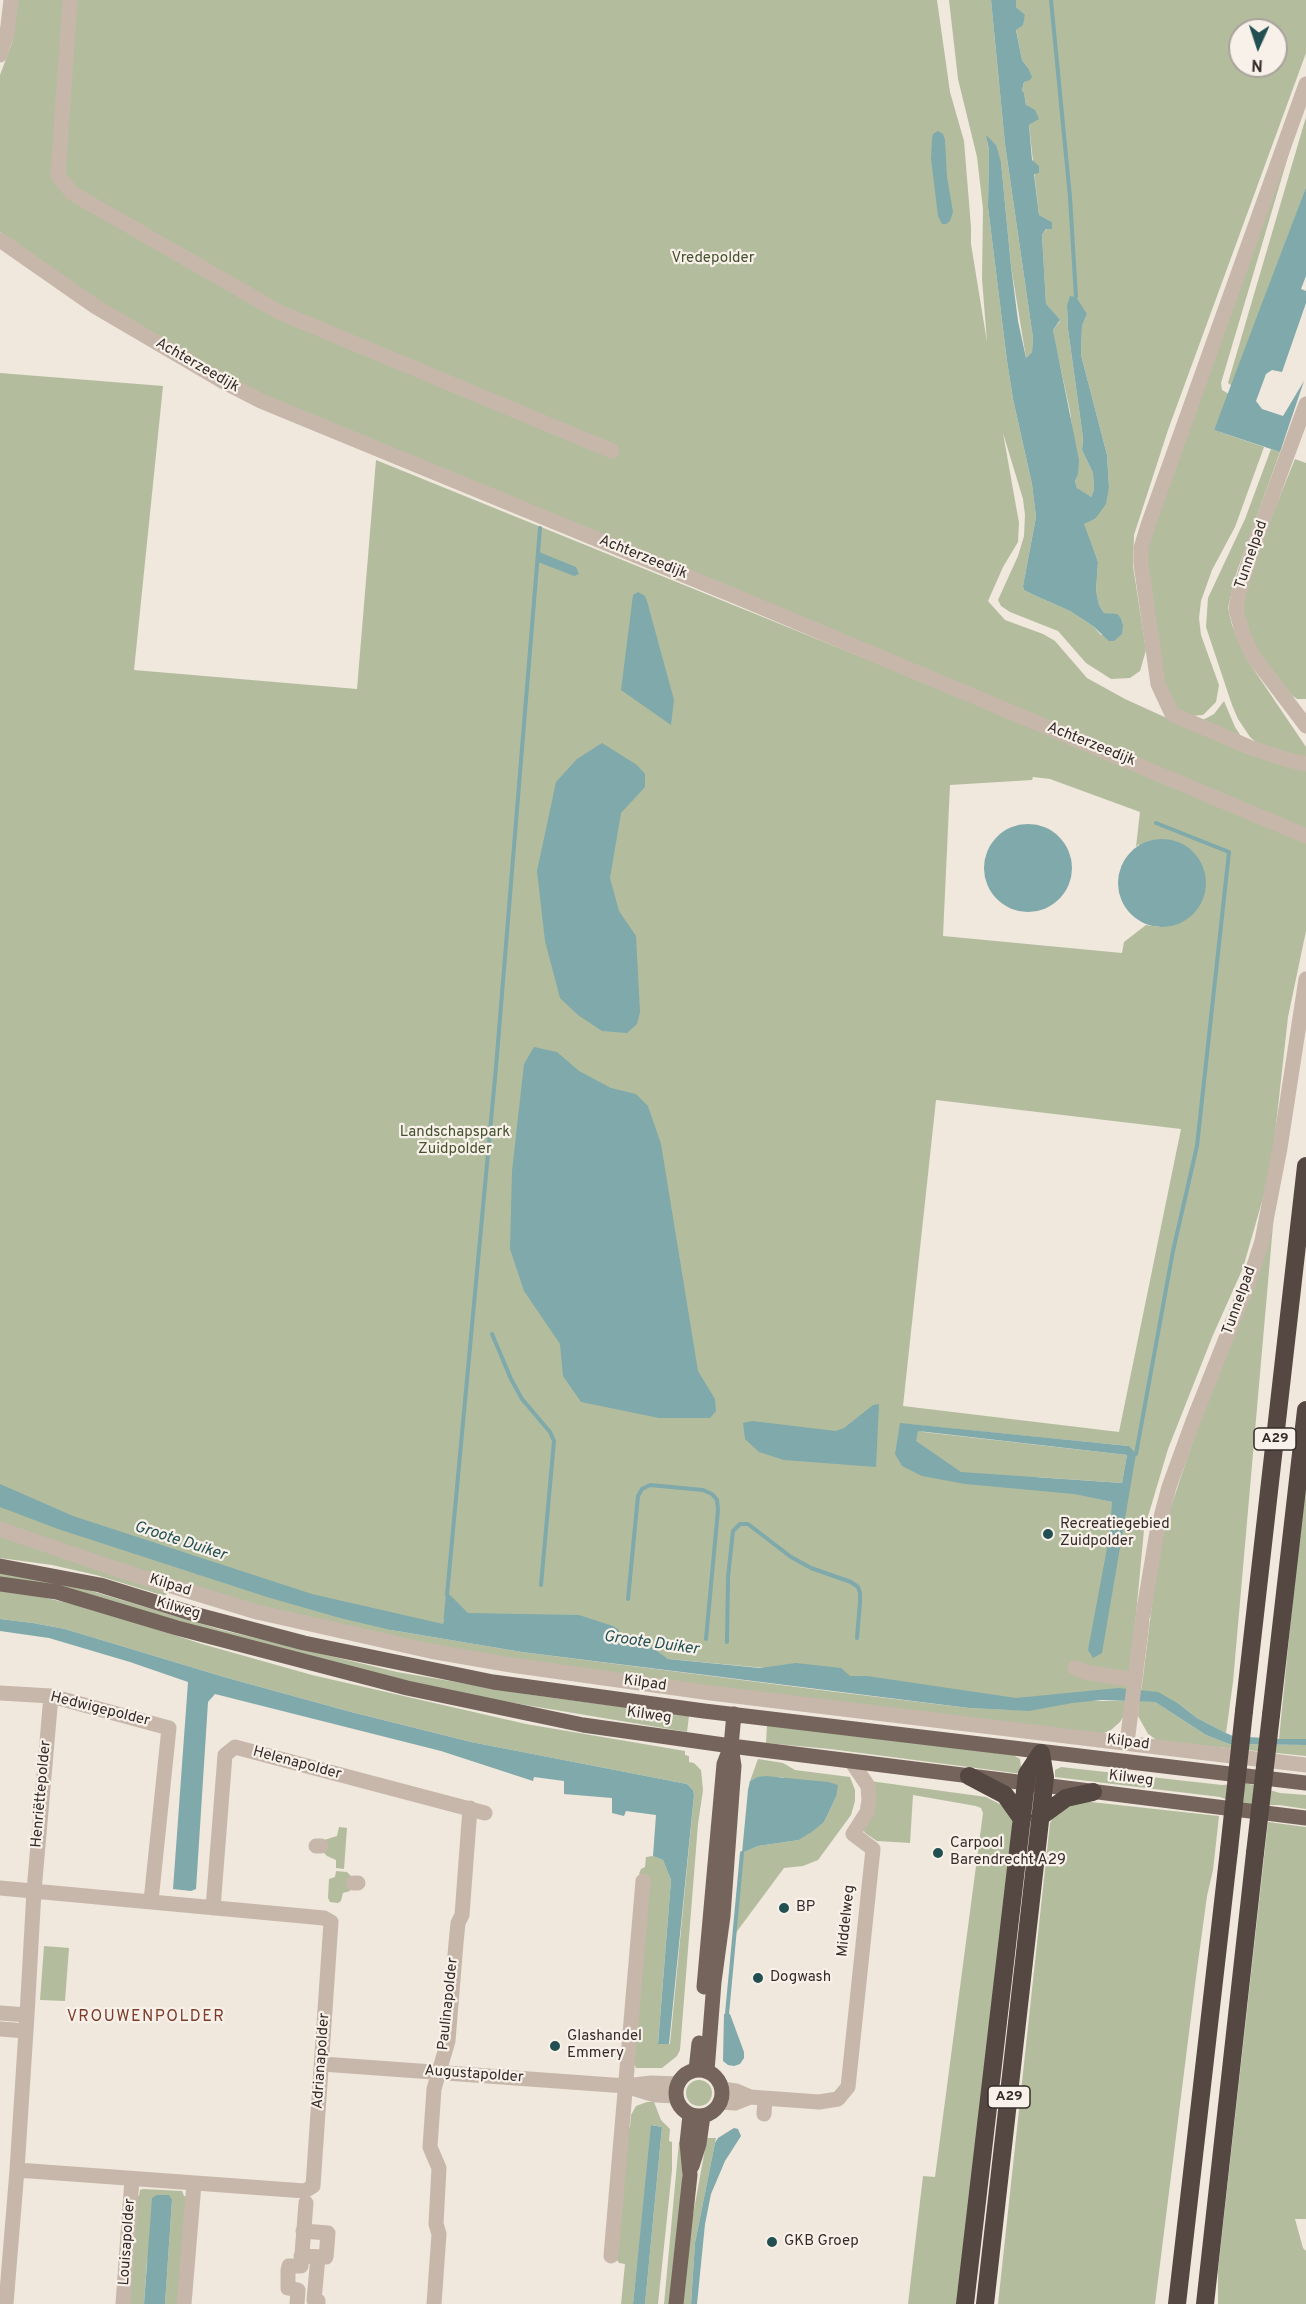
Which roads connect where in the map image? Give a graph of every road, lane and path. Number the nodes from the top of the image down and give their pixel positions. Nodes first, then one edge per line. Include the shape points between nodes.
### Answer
1 (11, 0) edge
2 (70, 0) edge
3 (0, 55) edge
4 (1306, 84) edge
5 (0, 240) edge
6 (1306, 404) edge
7 (612, 451) dead end
8 (1284, 699) junction
9 (1306, 726) edge
10 (1306, 738) edge
11 (1306, 764) edge
12 (1306, 836) edge
13 (1306, 979) edge
14 (1306, 1166) edge
15 (1306, 1410) edge
16 (0, 1529) edge
17 (0, 1566) edge
18 (0, 1584) edge
19 (1075, 1668) dead end
20 (1134, 1690) junction
21 (0, 1693) edge
22 (51, 1696) junction
23 (734, 1714) junction
24 (1128, 1743) junction
25 (731, 1746) junction
26 (1041, 1752) junction
27 (851, 1761) junction
28 (1306, 1766) edge
29 (969, 1776) junction
30 (1306, 1783) edge
31 (1035, 1784) junction
32 (1093, 1792) junction
33 (470, 1809) junction
34 (485, 1813) dead end
35 (1031, 1818) junction
36 (1306, 1818) edge
37 (644, 1881) dead end
38 (0, 1888) edge
39 (34, 1891) junction
40 (151, 1902) junction
41 (213, 1908) junction
42 (0, 2013) edge
43 (27, 2015) junction
44 (0, 2029) edge
45 (26, 2031) junction
46 (322, 2064) junction
47 (701, 2071) junction
48 (439, 2073) junction
49 (626, 2086) junction
50 (677, 2090) junction
51 (721, 2096) junction
52 (697, 2115) junction
53 (17, 2169) junction
54 (132, 2179) junction
55 (194, 2184) junction
56 (306, 2203) dead end
57 (1215, 2210) junction
58 (303, 2231) junction
59 (325, 2250) junction
60 (301, 2256) junction
61 (611, 2256) dead end
62 (1181, 2264) junction
63 (297, 2301) edge
64 (316, 2302) edge
65 (6, 2304) edge
66 (123, 2304) edge
67 (184, 2304) edge
68 (434, 2304) edge
69 (676, 2304) edge
70 (965, 2304) edge
71 (985, 2304) edge
72 (1167, 2304) edge
73 (1177, 2304) edge
74 (1205, 2304) edge
75 (1216, 2304) edge

1 - 3 street
2 - 7 street via 58,175 72,193 279,312
4 - 11 street via 1141,548 1158,684 1172,714 1249,747
5 - 12 street, Achterzeedijk via 96,307 261,401
6 - 8 street, Tunnelpad via 1237,600 1237,616 1248,647
8 - 9 street, Tunnelpad
8 - 10 street, Tunnelpad
13 - 20 street, Tunnelpad via 1262,1241 1169,1486 1142,1619
14 - 62 highway, A29, bridge
15 - 57 highway, A29, bridge
16 - 24 street, Kilpad via 257,1612 430,1651 711,1693
17 - 23 main road, Kilweg via 100,1585 194,1614 416,1668
18 - 25 main road, Kilweg via 57,1592 418,1691 582,1725
19 - 20 street
20 - 24 street, Tunnelpad
21 - 22 street, Hedwigepolder
22 - 39 street, Henriëttepolder
22 - 40 street, Hedwigepolder via 169,1728
23 - 25 main road
23 - 26 main road, Kilweg
24 - 28 street, Kilpad
25 - 27 main road, Kilweg
25 - 47 main road via 734,1766 723,1916
26 - 30 main road, Kilweg
26 - 31 highway, A29 via 1045,1777
27 - 29 main road, Kilweg
27 - 51 street, Middelweg via 868,1786 869,1800 867,1812 853,1834 873,1849 848,2087 838,2099 819,2102 735,2103
29 - 31 main road, Kilweg
29 - 35 highway via 1005,1795
31 - 32 main road, Kilweg
31 - 35 highway, A29
32 - 35 highway via 1066,1798
32 - 36 main road, Kilweg
33 - 34 street, Helenapolder
33 - 41 street, Helenapolder via 235,1747 225,1755
33 - 48 street, Paulinapolder via 448,2041
35 - 70 highway, A29
35 - 71 highway, A29
37 - 49 street
38 - 39 street
39 - 40 street, Adrianapolder
39 - 43 street
40 - 41 street, Adrianapolder
41 - 46 street, Adrianapolder via 324,1918 331,1922
42 - 43 street
43 - 45 street
44 - 45 street
45 - 53 street
46 - 48 street, Augustapolder
46 - 55 street, Adrianapolder via 313,2186 305,2191
47 - 50 main road via 682,2077
47 - 51 main road via 719,2081
48 - 49 street, Augustapolder
48 - 68 street, Paulinapolder via 434,2089 430,2147 439,2168
49 - 50 street, Augustapolder via 651,2083
49 - 61 street
50 - 52 main road via 678,2104
51 - 52 main road via 717,2109
52 - 69 main road via 699,2144 690,2175
53 - 54 street, Adrianapolder
53 - 65 street
54 - 55 street, Adrianapolder
54 - 66 street, Louisapolder
55 - 67 street
56 - 58 street
57 - 74 highway, A29
57 - 75 highway, A29
58 - 59 street via 328,2233
58 - 60 street
59 - 60 street
59 - 64 street
60 - 63 street via 301,2266 289,2266 286,2277 288,2288 298,2290
62 - 72 highway, A29
62 - 73 highway, A29
63 - 64 street

